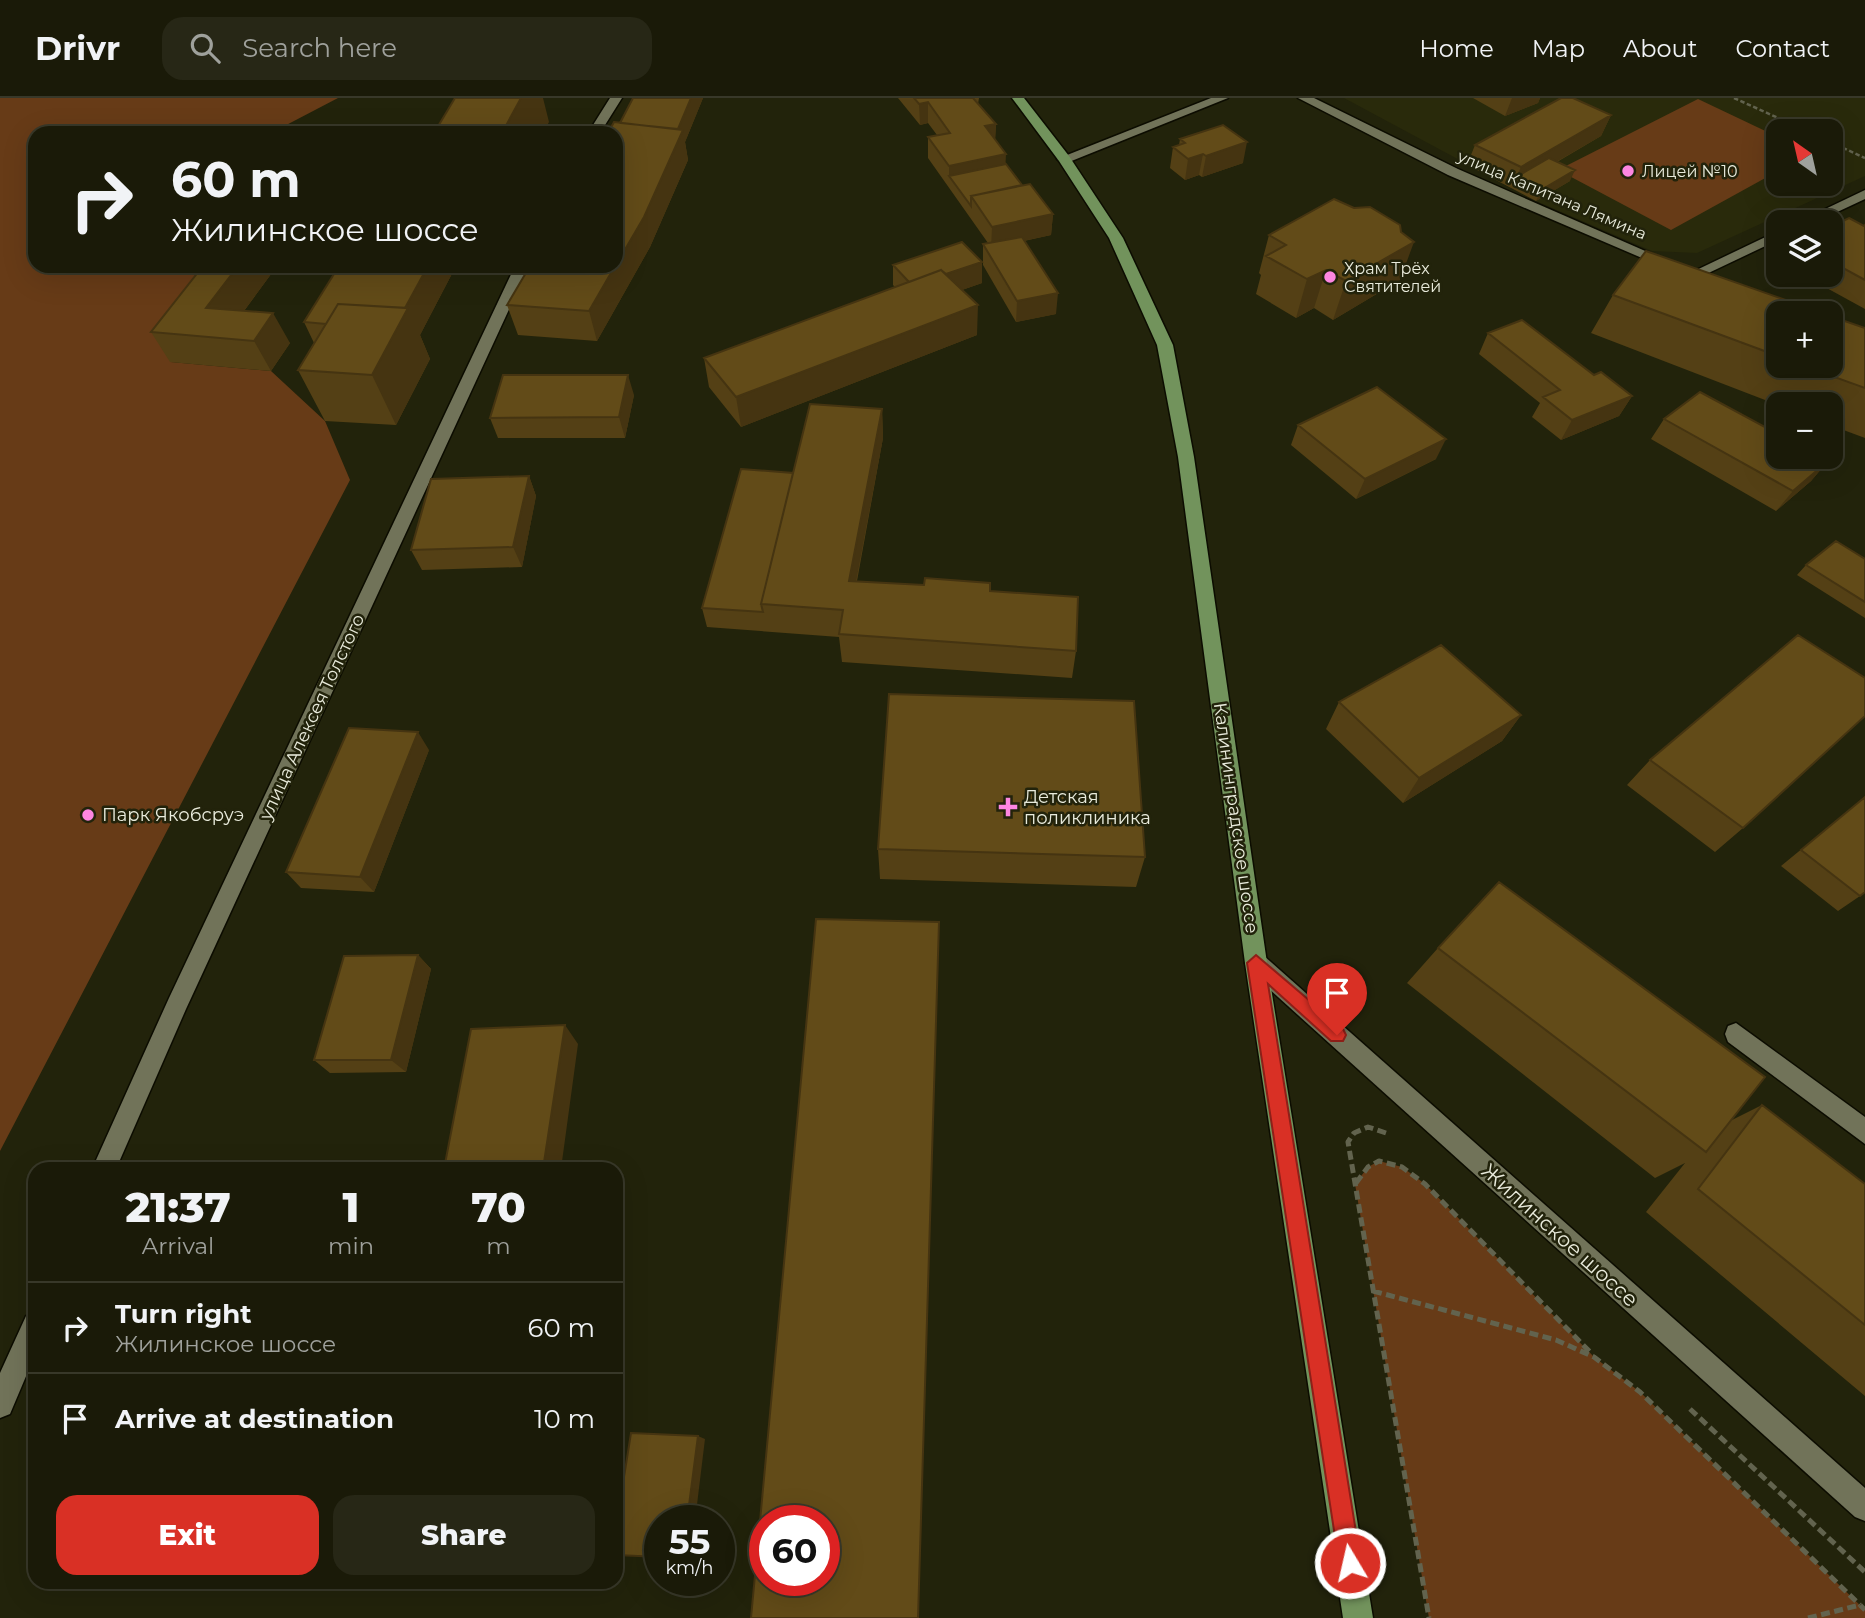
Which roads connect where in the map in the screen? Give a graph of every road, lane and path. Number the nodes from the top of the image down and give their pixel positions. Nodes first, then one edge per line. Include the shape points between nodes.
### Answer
1 (616, 98) edge
2 (1018, 98) edge
3 (1222, 98) edge
4 (1304, 98) edge
5 (1734, 98) edge
6 (1780, 119) edge
7 (598, 126) edge
8 (1843, 148) edge
9 (1865, 158) edge
10 (1064, 159) junction
11 (1864, 196) edge
12 (1832, 210) edge
13 (1766, 241) edge
14 (519, 273) edge
15 (1693, 275) junction
16 (1707, 280) edge
17 (1256, 963) junction
18 (1736, 1034) dead end
19 (1865, 1132) edge
20 (1393, 1137) dead end
21 (107, 1162) edge
22 (1355, 1184) junction
23 (1373, 1291) junction
24 (28, 1341) edge
25 (1594, 1357) junction
26 (1681, 1400) dead end
27 (0, 1404) edge
28 (1865, 1507) edge
29 (1865, 1572) edge
30 (1862, 1607) edge
31 (1358, 1618) edge
32 (1429, 1618) edge
33 (1808, 1618) edge

1 - 7 street
2 - 10 main road, Калининградское шоссе
3 - 10 street
4 - 15 street, улица Капитана Лямина via 1453,172
5 - 6 path
8 - 9 path
10 - 17 main road, Калининградское шоссе via 1116,238 1165,345 1186,457
11 - 12 street
13 - 15 street
14 - 21 street, улица Алексея Толстого
15 - 16 street, улица Капитана Лямина
17 - 28 street, Жилинское шоссе
17 - 31 main road, Калининградское шоссе
18 - 19 street
20 - 22 path via 1368,1127 1354,1133 1348,1142
22 - 23 path
22 - 25 path via 1379,1161 1402,1167 1425,1184
23 - 25 path via 1556,1340
23 - 32 path
24 - 27 street
25 - 30 path via 1640,1392
26 - 29 path
30 - 33 path

